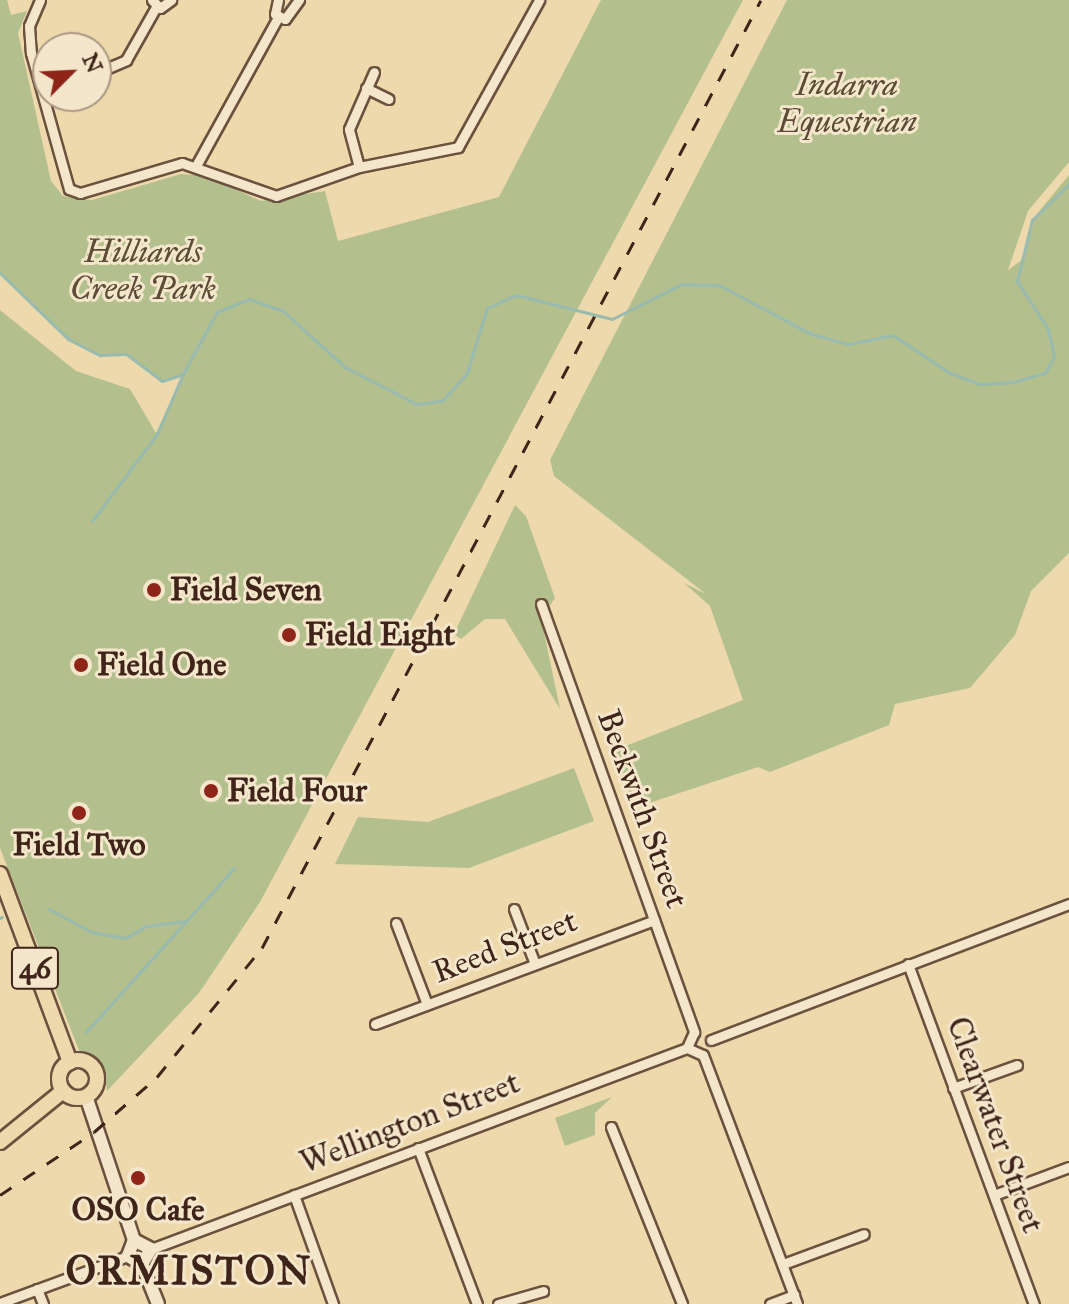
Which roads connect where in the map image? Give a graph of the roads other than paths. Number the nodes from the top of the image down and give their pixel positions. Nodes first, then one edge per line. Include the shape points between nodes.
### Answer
1 (40, 0) edge
2 (171, 0) edge
3 (278, 0) edge
4 (299, 0) edge
5 (539, 0) edge
6 (154, 3) edge
7 (278, 17) junction
8 (32, 45) edge
9 (112, 66) edge
10 (374, 72) dead end
11 (366, 88) junction
12 (389, 99) dead end
13 (52, 112) edge
14 (197, 164) junction
15 (359, 167) junction
16 (541, 604) dead end
17 (0, 874) edge
18 (1069, 904) edge
19 (514, 909) dead end
20 (654, 920) junction
21 (396, 923) dead end
22 (535, 964) junction
23 (908, 964) junction
24 (427, 1004) junction
25 (375, 1024) dead end
26 (694, 1032) junction
27 (711, 1040) junction
28 (687, 1048) junction
29 (703, 1055) junction
30 (70, 1062) junction
31 (1017, 1065) dead end
32 (953, 1088) junction
33 (63, 1091) junction
34 (86, 1096) junction
35 (611, 1127) dead end
36 (0, 1142) edge
37 (418, 1148) junction
38 (1069, 1167) edge
39 (294, 1195) junction
40 (994, 1195) junction
41 (864, 1234) dead end
42 (134, 1240) junction
43 (151, 1249) junction
44 (128, 1256) junction
45 (142, 1264) junction
46 (783, 1264) junction
47 (37, 1289) junction
48 (543, 1291) dead end
49 (796, 1300) edge
50 (0, 1303) edge
51 (43, 1304) edge
52 (158, 1304) edge
53 (333, 1304) edge
54 (477, 1304) edge
55 (498, 1304) edge
56 (682, 1304) edge
57 (770, 1304) edge
58 (1034, 1304) edge

1 - 8 street via 29,36
2 - 6 street
3 - 7 street
4 - 7 street via 288,18
5 - 15 street via 458,147
6 - 9 street via 126,60
7 - 14 street
10 - 11 street
11 - 12 street
11 - 15 street via 349,129
13 - 14 street via 69,189 80,193
14 - 15 street via 276,196
16 - 20 street, Beckwith Street
17 - 30 main road, 46
18 - 23 street
19 - 22 street
20 - 22 street, Reed Street
20 - 26 street, Beckwith Street
21 - 24 street
22 - 24 street, Reed Street
23 - 27 street
23 - 32 street, Clearwater Street
24 - 25 street, Reed Street
26 - 27 street
26 - 28 street
27 - 29 street
28 - 29 street
28 - 37 street, Wellington Street
29 - 46 street
30 - 33 main road via 59,1075
30 - 34 main road, 46 via 95,1071
31 - 32 street
32 - 40 street, Clearwater Street
33 - 34 main road
33 - 36 main road
34 - 42 street
35 - 56 street
37 - 39 street, Wellington Street
37 - 54 street
38 - 40 street
39 - 43 street, Wellington Street
39 - 53 street
40 - 58 street, Clearwater Street
41 - 46 street
42 - 43 street
42 - 44 street
43 - 45 street
44 - 45 street
44 - 47 street
45 - 52 street
46 - 49 street
47 - 50 street
47 - 51 street
48 - 55 street
49 - 57 street

